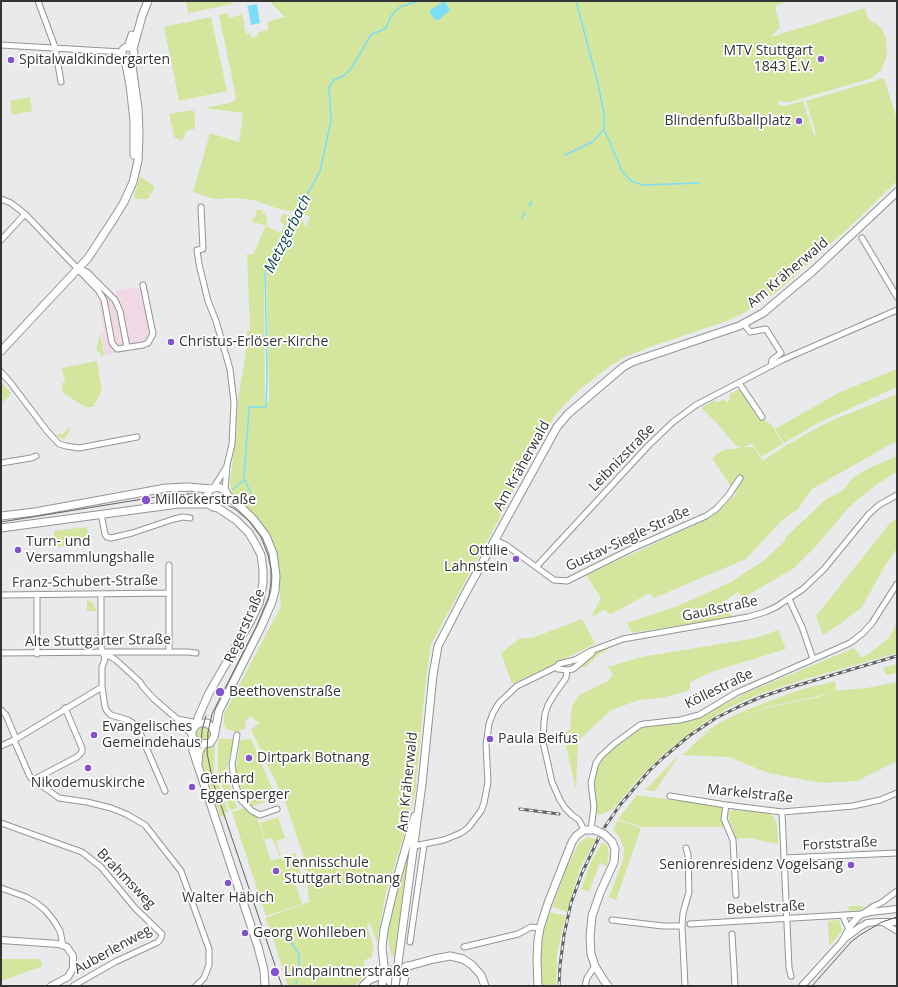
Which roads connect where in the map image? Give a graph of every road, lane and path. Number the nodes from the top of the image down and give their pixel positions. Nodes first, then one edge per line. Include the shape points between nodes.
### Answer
1 (38, 1) edge
2 (143, 1) edge
3 (148, 1) edge
4 (1, 45) edge
5 (55, 47) junction
6 (130, 48) junction
7 (122, 52) junction
8 (128, 59) junction
9 (61, 82) dead end
10 (897, 192) edge
11 (1, 199) edge
12 (201, 207) dead end
13 (25, 214) junction
14 (862, 238) dead end
15 (1, 240) edge
16 (77, 268) junction
17 (143, 285) dead end
18 (112, 296) junction
19 (897, 297) edge
20 (104, 300) junction
21 (897, 310) edge
22 (744, 324) junction
23 (127, 347) junction
24 (1, 351) edge
25 (771, 366) junction
26 (1, 372) edge
27 (739, 383) junction
28 (762, 417) dead end
29 (137, 437) dead end
30 (36, 456) dead end
31 (1, 462) edge
32 (227, 465) junction
33 (740, 478) dead end
34 (212, 488) junction
35 (227, 493) junction
36 (897, 495) edge
37 (208, 504) junction
38 (218, 508) junction
39 (101, 514) junction
40 (1, 516) edge
41 (190, 518) dead end
42 (1, 528) edge
43 (496, 540) junction
44 (169, 565) dead end
45 (536, 567) junction
46 (897, 584) edge
47 (169, 593) junction
48 (37, 594) junction
49 (101, 594) junction
50 (1, 595) edge
51 (789, 600) junction
52 (594, 650) junction
53 (116, 652) junction
54 (169, 652) junction
55 (103, 653) junction
56 (1, 654) edge
57 (37, 654) junction
58 (196, 654) dead end
59 (813, 659) junction
60 (116, 660) junction
61 (102, 667) junction
62 (556, 668) junction
63 (566, 670) junction
64 (102, 687) junction
65 (65, 708) junction
66 (1, 710) edge
67 (176, 718) junction
68 (196, 722) junction
69 (214, 731) junction
70 (237, 735) dead end
71 (193, 737) junction
72 (15, 739) junction
73 (204, 744) junction
74 (1, 746) edge
75 (198, 767) junction
76 (33, 780) junction
77 (165, 791) dead end
78 (897, 793) edge
79 (670, 796) dead end
80 (419, 803) junction
81 (726, 805) junction
82 (277, 809) dead end
83 (782, 812) junction
84 (1, 823) edge
85 (590, 830) junction
86 (424, 845) junction
87 (414, 846) junction
88 (686, 848) dead end
89 (897, 853) edge
90 (404, 854) junction
91 (784, 858) junction
92 (1, 888) edge
93 (897, 892) edge
94 (736, 895) dead end
95 (881, 903) junction
96 (897, 909) edge
97 (887, 910) junction
98 (862, 914) junction
99 (843, 916) junction
100 (786, 919) junction
101 (612, 920) dead end
102 (882, 922) junction
103 (897, 922) edge
104 (690, 924) dead end
105 (682, 926) junction
106 (540, 928) junction
107 (851, 931) junction
108 (897, 931) edge
109 (162, 934) joint
110 (732, 934) dead end
111 (1, 940) edge
112 (410, 942) dead end
113 (63, 945) junction
114 (464, 947) dead end
115 (407, 966) junction
116 (595, 966) junction
117 (388, 972) junction
118 (791, 976) dead end
119 (403, 984) edge
120 (386, 985) edge
121 (51, 986) edge
122 (73, 986) edge
123 (196, 986) edge
124 (265, 986) edge
125 (363, 986) edge
126 (485, 986) edge
127 (538, 986) edge
128 (585, 986) edge
129 (608, 986) edge
130 (685, 986) edge
131 (735, 986) edge
132 (802, 986) edge

1 - 5 street
2 - 6 main road
3 - 6 main road
4 - 5 street
5 - 7 street
5 - 9 street
6 - 7 main road via 124,48
6 - 8 main road via 134,54
7 - 8 main road via 122,56
8 - 16 main road via 134,120 134,160 120,201
10 - 22 main road, Am Kräherwald via 774,304
11 - 13 street via 11,202
12 - 32 street via 203,249 197,250 199,264 230,369 234,402 232,444
13 - 15 street
13 - 16 street
14 - 19 street
16 - 18 street via 87,272
16 - 20 street
16 - 24 main road
17 - 23 street via 153,334 148,343
18 - 20 street
18 - 23 street via 120,310
20 - 23 street via 113,346 117,349
21 - 25 street, Leibnizstraße
22 - 25 street via 750,332 766,329 781,353 772,360
22 - 43 main road, Am Kräherwald via 632,362 607,380 557,427
25 - 27 street, Leibnizstraße
26 - 29 street via 59,444 79,448
27 - 28 street
27 - 45 street, Leibnizstraße via 696,405 673,422
30 - 31 street
32 - 34 street
32 - 35 street
33 - 45 street, Gustav-Siegle-Straße via 716,510 706,516 567,581 554,580
34 - 35 main road, Regerstraße via 222,488
34 - 37 main road via 206,495
34 - 40 main road, Regerstraße via 166,488
35 - 38 main road via 226,503
35 - 69 main road, Regerstraße via 266,536 275,563 276,591 219,711
36 - 51 street, Gaußstraße via 878,505 824,569
37 - 38 main road, Regerstraße via 212,508
37 - 39 main road, Regerstraße via 178,504
38 - 68 main road, Regerstraße via 243,527 256,545 261,555 263,583 259,604 209,692
39 - 41 street via 105,534 111,538 174,519
39 - 42 main road, Regerstraße
43 - 45 street, Gustav-Siegle-Straße
43 - 80 main road, Am Kräherwald via 438,646
44 - 47 street
46 - 59 street, Köllestraße via 863,633 850,643
47 - 49 street, Franz-Schubert-Straße
47 - 54 street
48 - 49 street, Franz-Schubert-Straße
48 - 50 street, Franz-Schubert-Straße
48 - 57 street
49 - 55 street
51 - 52 street, Gaußstraße via 748,617 623,639
51 - 59 street
52 - 62 street, Gaußstraße via 575,660 559,664
52 - 63 street via 578,666
53 - 54 street, Alte Stuttgarter Straße
53 - 55 street, Alte Stuttgarter Straße
53 - 60 street
54 - 58 street, Alte Stuttgarter Straße
55 - 57 street, Alte Stuttgarter Straße
55 - 60 street
55 - 61 street via 105,658
56 - 57 street, Alte Stuttgarter Straße
59 - 85 street, Köllestraße via 736,693 694,717 640,725 614,744 596,763 591,783 594,807
60 - 61 street, Alte Stuttgarter Straße via 108,660
60 - 67 street
61 - 64 street
62 - 63 street
62 - 86 street, Gaußstraße via 517,686 507,694 493,713 486,745 488,782 481,811 473,822 454,836
63 - 85 street via 566,678 548,704 543,742 552,782 560,800 565,808
64 - 65 street
64 - 77 street via 107,711 138,726
65 - 72 street
65 - 76 street via 82,752
66 - 72 street via 6,715
67 - 68 street
67 - 71 street
68 - 69 main road via 206,723
68 - 71 main road via 192,731
69 - 73 main road via 212,740
70 - 82 street via 232,765 241,800 260,815
71 - 73 main road via 198,743
71 - 75 main road via 193,751
72 - 74 street
72 - 76 street
73 - 75 main road via 198,756
75 - 124 main road via 259,952
76 - 123 street via 59,798 99,805 126,814 144,825 160,844 181,871 209,949 209,965 204,978
78 - 83 street, Markelstraße via 853,806
79 - 81 street, Markelstraße
80 - 87 main road, Am Kräherwald
80 - 90 main road
81 - 83 street, Markelstraße
81 - 94 street via 724,819 733,840
83 - 91 street
84 - 109 street, Brahmsweg via 82,852 101,867 135,908
85 - 106 main road via 576,836 572,842
85 - 116 main road, bridge via 604,834 615,849 614,862 591,925 590,945
86 - 87 street, Gaußstraße
86 - 112 street, Am Kräherwald
87 - 90 main road
87 - 120 main road, Am Kräherwald, bridge via 404,918
88 - 105 street via 689,892
89 - 91 street, Forststraße
90 - 117 main road via 384,930 382,947
91 - 100 street
92 - 113 street via 26,897 45,910 60,931
93 - 95 street
95 - 97 street
95 - 98 street
96 - 97 street, Bebelstraße
97 - 98 street, Bebelstraße
98 - 99 street, Bebelstraße
98 - 107 street via 853,923
99 - 100 street, Bebelstraße
99 - 107 street
100 - 104 street, Bebelstraße
100 - 118 street
101 - 105 street
102 - 103 street
102 - 107 street via 867,923
102 - 108 street
105 - 130 street
106 - 114 street via 531,927 524,932
106 - 127 main road via 537,949
107 - 132 street
109 - 122 street, Auberlenweg via 158,942 115,962
110 - 131 street
111 - 113 street
113 - 121 street via 73,956 73,968 68,977
115 - 117 main road
115 - 119 main road
115 - 126 main road via 450,956 458,957 475,968
116 - 128 street
116 - 129 main road
117 - 119 main road via 399,974
117 - 120 main road
117 - 125 main road via 369,980

